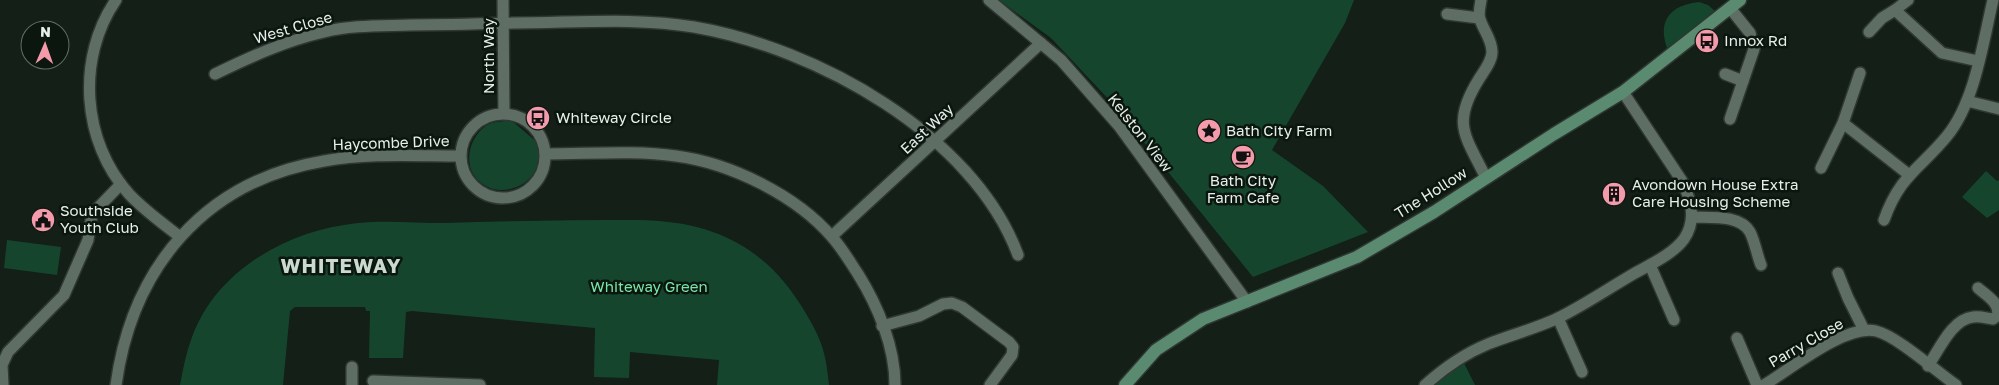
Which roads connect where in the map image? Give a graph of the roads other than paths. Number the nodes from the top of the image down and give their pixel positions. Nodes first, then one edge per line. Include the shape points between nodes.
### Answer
1 (116, 0) edge
2 (504, 0) edge
3 (989, 0) edge
4 (1481, 0) edge
5 (1908, 0) edge
6 (1993, 0) edge
7 (1735, 4) edge
8 (1895, 10) junction
9 (1447, 14) dead end
10 (1479, 18) junction
11 (504, 23) junction
12 (1869, 32) dead end
13 (1041, 43) junction
14 (1978, 61) junction
15 (1860, 73) dead end
16 (214, 74) dead end
17 (1725, 74) dead end
18 (1743, 81) junction
19 (1623, 92) junction
20 (1967, 101) junction
21 (1999, 109) edge
22 (504, 113) junction
23 (1730, 119) dead end
24 (1843, 123) junction
25 (935, 142) junction
26 (546, 154) junction
27 (460, 156) junction
28 (1821, 168) dead end
29 (1908, 174) junction
30 (1486, 178) junction
31 (121, 184) junction
32 (1692, 217) junction
33 (1884, 220) dead end
34 (178, 236) junction
35 (832, 236) junction
36 (1018, 254) dead end
37 (1650, 264) junction
38 (1761, 266) dead end
39 (1838, 274) dead end
40 (1978, 288) dead end
41 (1247, 302) junction
42 (1558, 318) junction
43 (1674, 320) dead end
44 (882, 326) junction
45 (1864, 330) junction
46 (1737, 338) dead end
47 (352, 366) dead end
48 (1928, 366) junction
49 (1582, 372) dead end
50 (373, 381) dead end
51 (2, 385) edge
52 (116, 385) edge
53 (352, 385) edge
54 (480, 385) edge
55 (895, 385) edge
56 (990, 385) edge
57 (1125, 385) edge
58 (1425, 385) edge
59 (1758, 385) edge
60 (1764, 385) edge
61 (1955, 385) edge

1 - 31 street via 95,44 89,77 98,141
2 - 11 street, North Way
3 - 13 street, Kelston View
4 - 10 street
5 - 8 street
6 - 14 street
7 - 18 street via 1750,33 1754,49
7 - 19 street, The Hollow
8 - 12 street
8 - 14 street via 1942,53
9 - 10 street
10 - 30 street via 1492,52 1467,98 1462,126
11 - 16 street, West Close via 372,26 326,31 270,47
11 - 22 street, North Way
11 - 25 street, West Close via 646,22 742,37 837,75 869,93
13 - 25 street, East Way
13 - 41 street, Kelston View via 1061,60 1119,126
14 - 20 street
15 - 24 street
17 - 18 street
18 - 23 street
19 - 30 street, The Hollow
19 - 32 street via 1682,181 1692,205
20 - 21 street
20 - 29 street via 1948,135
22 - 26 street via 521,117 533,125 543,139
22 - 27 street, Haycombe Drive via 488,116 470,129
24 - 28 street
24 - 29 street
25 - 35 street, East Way
25 - 36 street, West Close via 980,188 1009,232
26 - 27 street, Haycombe Drive via 544,170 537,182 524,193 505,199 484,194 472,185
26 - 35 street via 675,156 708,162 767,186
27 - 34 street, Haycombe Drive via 354,157 303,164 242,189 205,213
29 - 33 street via 1889,205
30 - 41 street, The Hollow via 1357,257
31 - 34 street
31 - 51 street via 92,214 86,245 64,295 8,352 2,365
32 - 37 street via 1684,239 1674,250
32 - 38 street via 1732,220 1743,225 1750,232
34 - 52 street, Haycombe Drive via 139,297 127,327
35 - 44 street via 870,294
37 - 42 street
37 - 43 street
39 - 45 street, Parry Close
40 - 48 street via 1995,303 1998,315 1993,319 1972,317 1963,320 1955,326
41 - 57 street, The Hollow via 1180,332 1156,350
42 - 49 street
42 - 58 street via 1487,344
44 - 55 street via 893,362
44 - 56 street via 919,316 943,304 962,307 1013,348 1012,355
45 - 48 street, Parry Close via 1892,339
45 - 60 street, Parry Close via 1843,336
46 - 59 street, Parry Close
47 - 53 street
48 - 61 street, Parry Close
50 - 54 street

